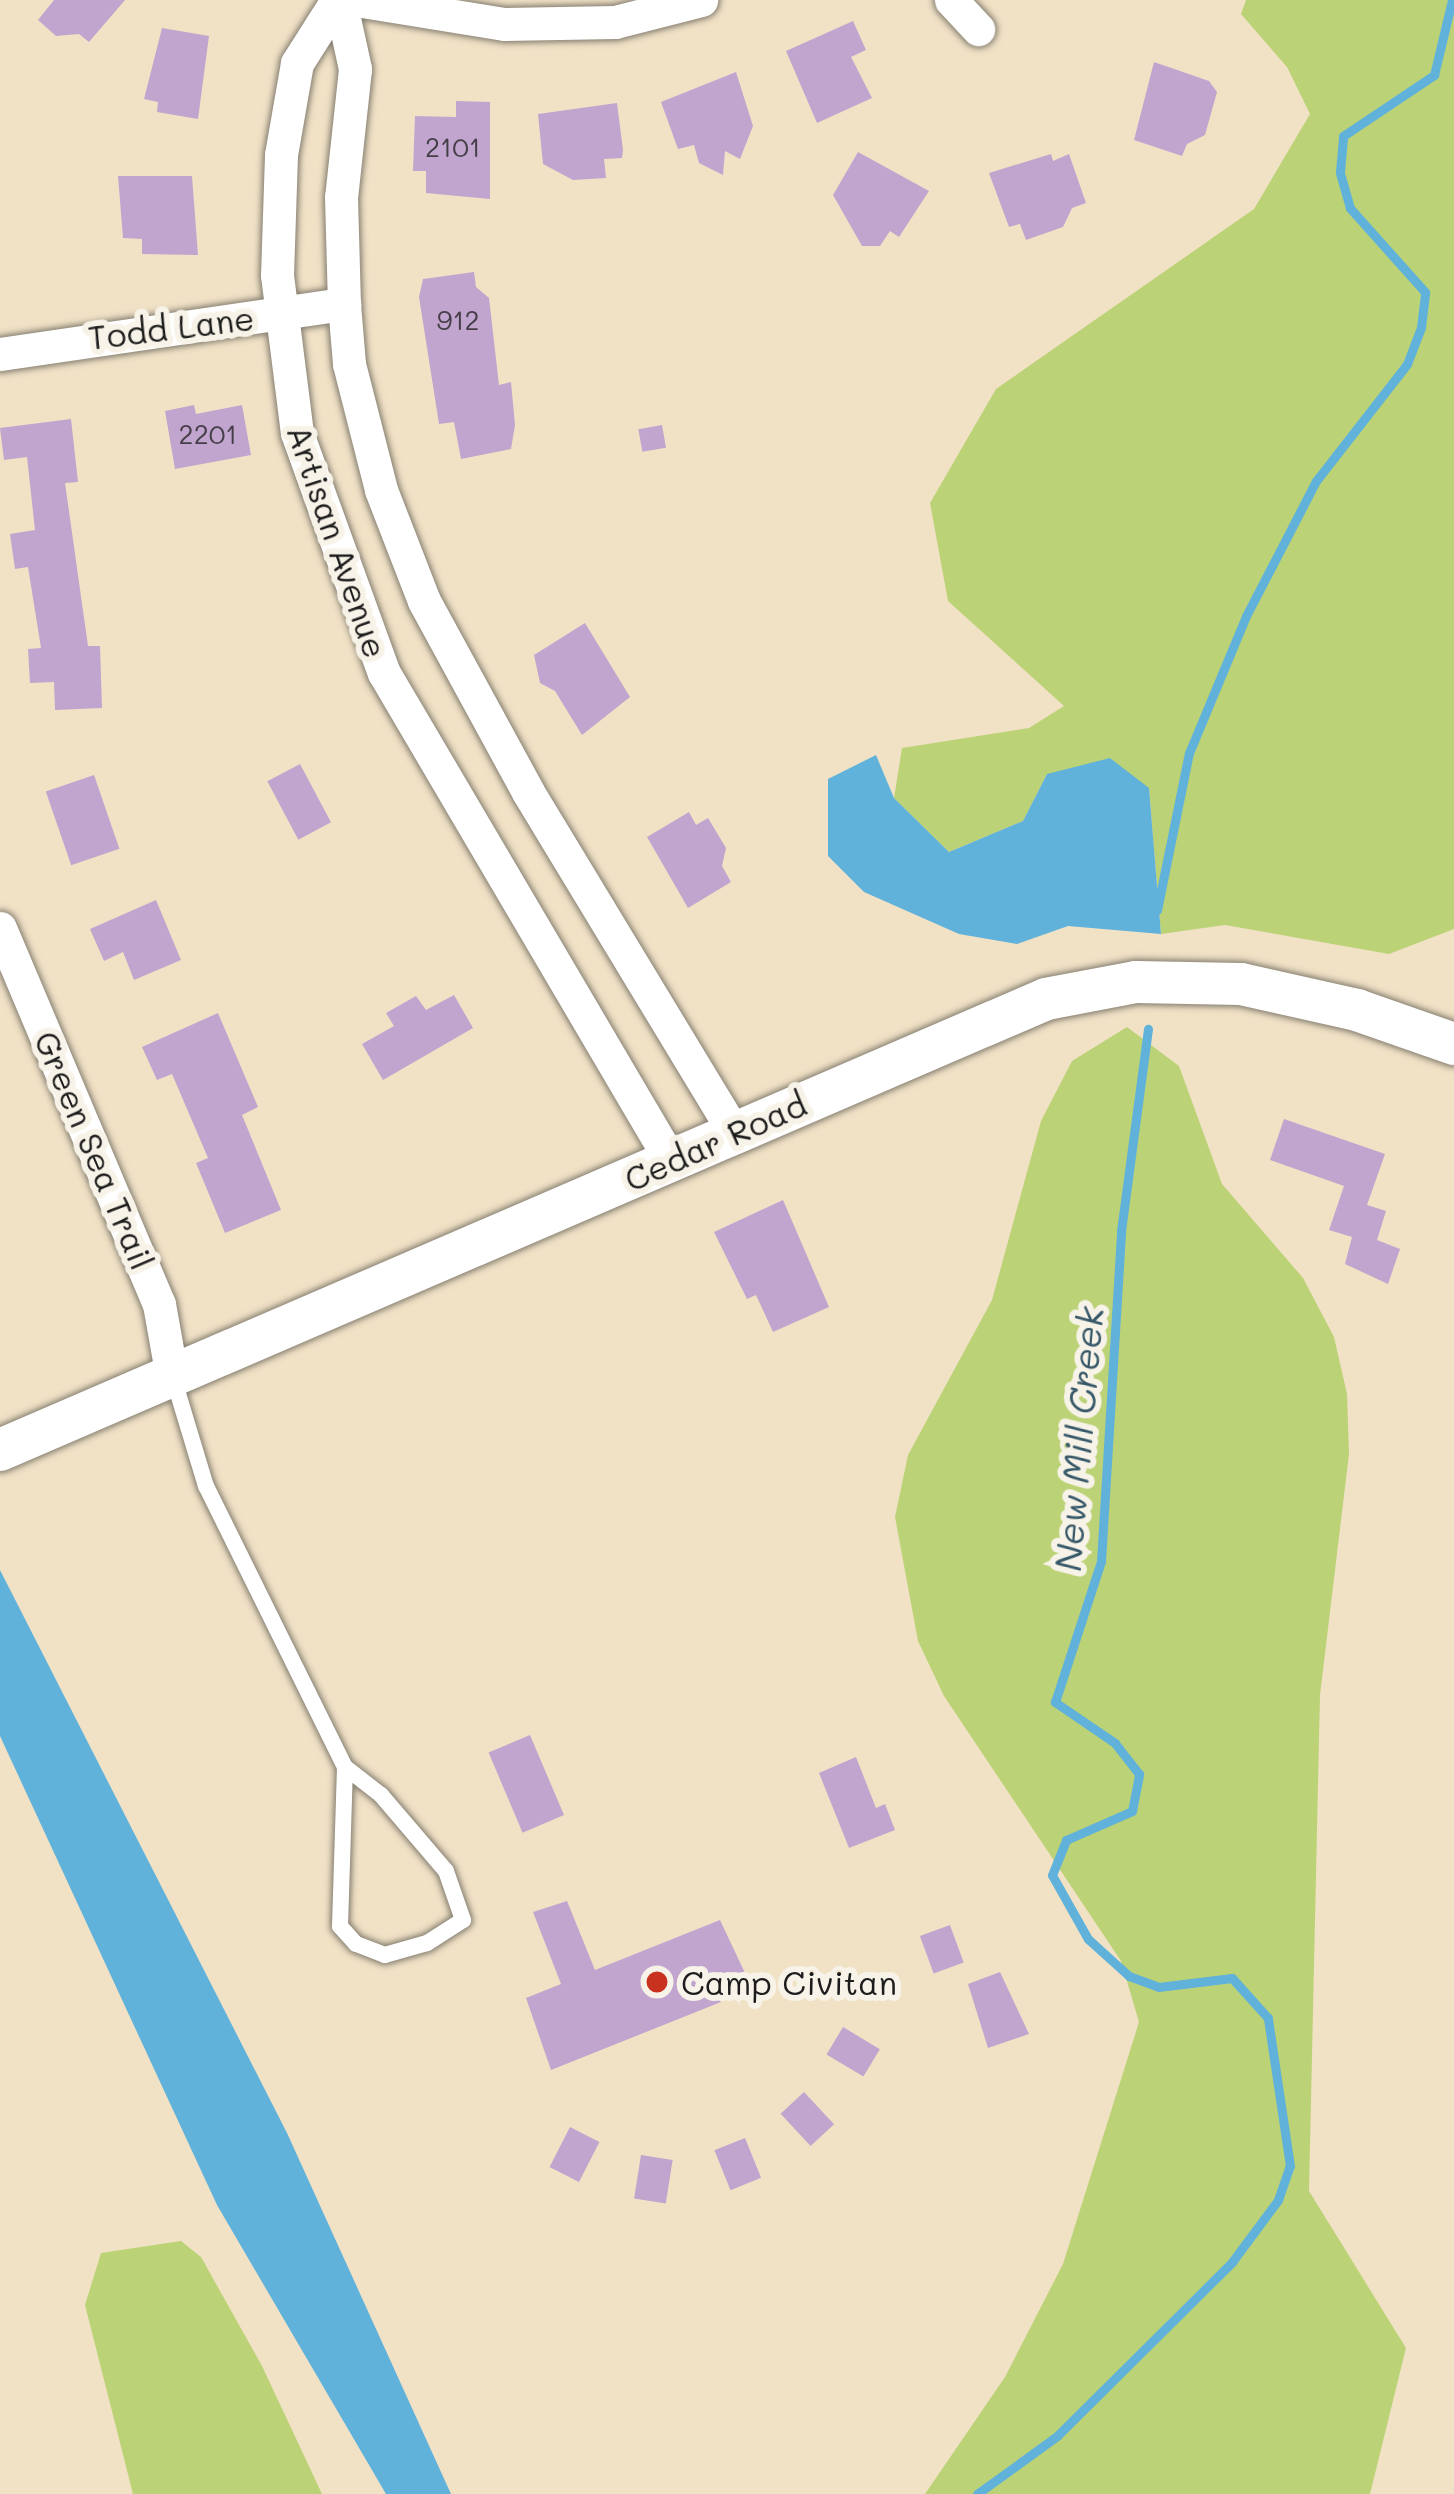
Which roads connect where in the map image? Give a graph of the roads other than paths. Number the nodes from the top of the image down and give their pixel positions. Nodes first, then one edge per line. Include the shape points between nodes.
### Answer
1 (338, 0) edge
2 (356, 0) edge
3 (700, 0) edge
4 (951, 0) edge
5 (978, 29) dead end
6 (344, 304) junction
7 (280, 313) junction
8 (0, 354) edge
9 (0, 928) edge
10 (1454, 1044) edge
11 (735, 1134) junction
12 (671, 1161) junction
13 (172, 1377) junction
14 (0, 1450) edge
15 (345, 1766) junction

1 - 6 street, Artisan Avenue via 355,68 341,197
1 - 7 street, Artisan Avenue via 297,63 276,226
2 - 3 street via 505,25 615,22
4 - 5 street
6 - 7 street, Todd Lane
6 - 11 street, Artisan Avenue via 364,430 424,601 528,792
7 - 8 street, Todd Lane
7 - 12 street, Artisan Avenue via 297,433 362,626
9 - 13 street, Green Sea Trail via 159,1304
10 - 11 street, Cedar Road via 1286,992 1136,982 1006,1013
11 - 12 street, Cedar Road
12 - 13 street, Cedar Road
13 - 14 street, Cedar Road
13 - 15 lane via 206,1486
15 - 15 lane via 446,1871 463,1920 427,1943 385,1954 356,1944 340,1926

